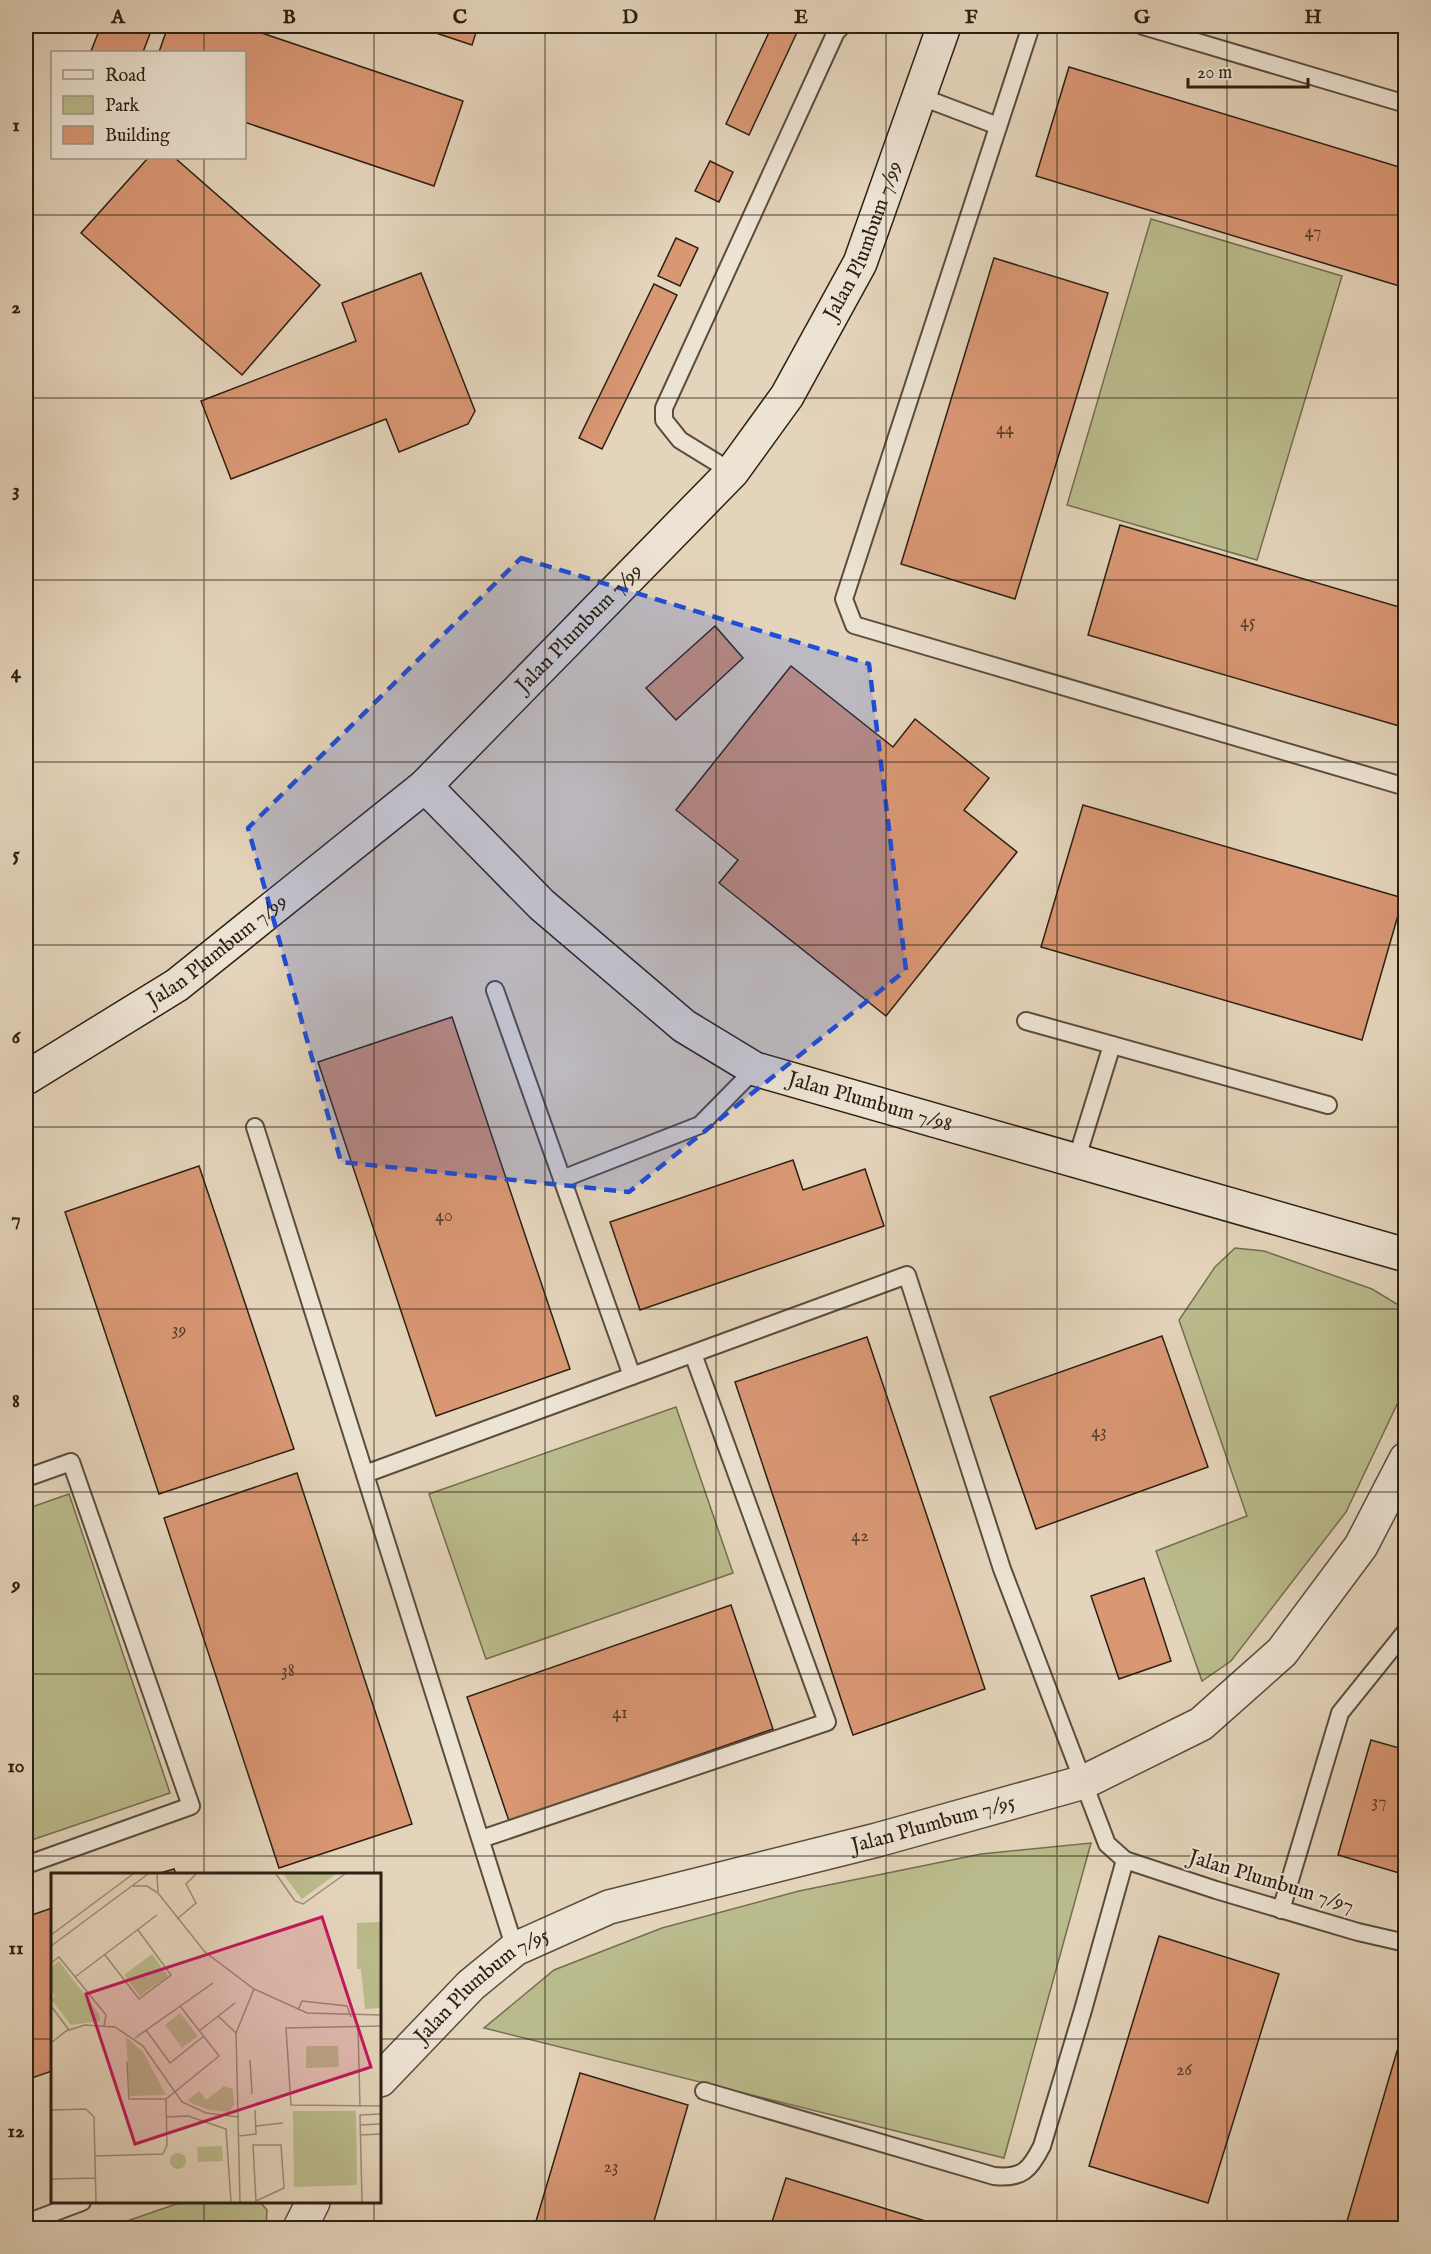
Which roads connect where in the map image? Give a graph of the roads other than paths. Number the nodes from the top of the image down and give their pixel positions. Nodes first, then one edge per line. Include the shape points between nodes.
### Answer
1 (842, 26) edge
2 (1031, 26) edge
3 (1143, 26) edge
4 (938, 27) edge
5 (919, 96) junction
6 (1406, 104) edge
7 (998, 126) junction
8 (732, 472) junction
9 (425, 786) junction
10 (1406, 787) edge
11 (495, 990) dead end
12 (1026, 1021) dead end
13 (1112, 1045) junction
14 (755, 1069) junction
15 (26, 1078) edge
16 (1328, 1105) dead end
17 (255, 1127) dead end
18 (1076, 1161) junction
19 (562, 1179) junction
20 (1406, 1255) edge
21 (693, 1354) junction
22 (632, 1376) junction
23 (1406, 1459) edge
24 (365, 1474) junction
25 (26, 1478) edge
26 (1406, 1631) edge
27 (1084, 1782) junction
28 (481, 1839) junction
29 (1125, 1860) junction
30 (26, 1865) edge
31 (1281, 1910) junction
32 (1406, 1943) edge
33 (515, 1949) junction
34 (381, 2079) edge
35 (704, 2091) dead end
36 (79, 2203) edge
37 (313, 2203) edge
38 (26, 2223) edge
39 (300, 2229) edge

1 - 8 lane via 664,408 664,420 680,440
2 - 7 lane
3 - 6 lane
4 - 5 street, Jalan Plumbum 7/99
5 - 7 lane
5 - 8 street, Jalan Plumbum 7/99 via 860,263 787,396
7 - 10 lane via 844,599 854,624
8 - 9 street, Jalan Plumbum 7/99
9 - 14 street, Jalan Plumbum 7/98 via 551,912 684,1026
9 - 15 street, Jalan Plumbum 7/99 via 177,985
11 - 19 lane
12 - 13 lane
13 - 16 lane
13 - 18 lane
14 - 18 street, Jalan Plumbum 7/98
14 - 19 lane via 699,1125
17 - 24 lane
18 - 20 street, Jalan Plumbum 7/98
19 - 22 lane
21 - 22 lane
21 - 27 lane via 907,1275 1002,1569
21 - 28 lane via 827,1722
22 - 24 lane
23 - 27 street, Jalan Plumbum 7/95 via 1361,1546 1282,1652 1201,1724
24 - 28 lane
25 - 30 lane via 71,1462 191,1806
26 - 31 lane via 1340,1713
27 - 29 lane via 1107,1844
27 - 33 street, Jalan Plumbum 7/95 via 877,1840 609,1907
28 - 33 lane
29 - 31 lane, Jalan Plumbum 7/97
29 - 35 lane via 1042,2146 1023,2173 1008,2178 994,2176
31 - 32 lane, Jalan Plumbum 7/97
33 - 34 street, Jalan Plumbum 7/95 via 471,1985
36 - 38 lane
37 - 39 street

